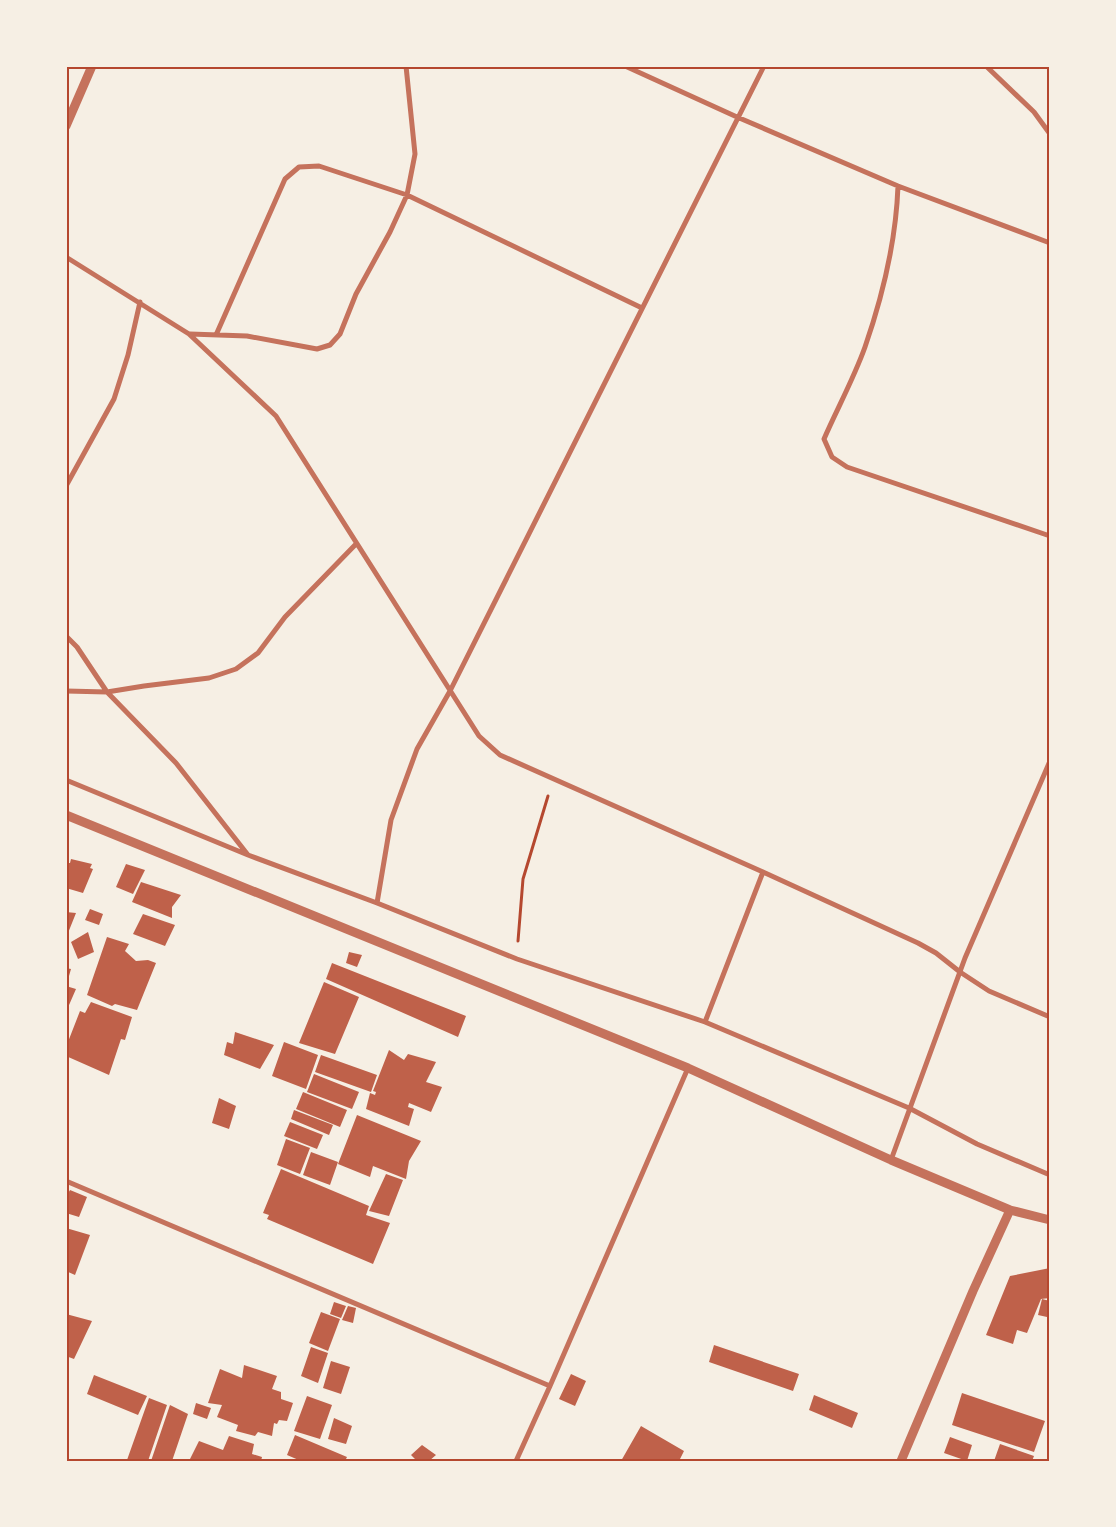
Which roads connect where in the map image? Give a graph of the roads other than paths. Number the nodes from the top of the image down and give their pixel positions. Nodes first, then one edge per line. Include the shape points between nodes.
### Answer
1 (92, 66) edge
2 (406, 66) edge
3 (624, 66) edge
4 (764, 66) edge
5 (986, 66) edge
6 (738, 117) junction
7 (66, 126) edge
8 (1050, 134) edge
9 (898, 186) junction
10 (407, 195) junction
11 (1050, 243) edge
12 (66, 257) edge
13 (140, 302) junction
14 (642, 308) junction
15 (189, 334) junction
16 (216, 335) junction
17 (66, 486) edge
18 (1050, 536) edge
19 (356, 544) junction
20 (66, 636) edge
21 (66, 691) edge
22 (450, 691) junction
23 (107, 692) junction
24 (1050, 761) edge
25 (66, 780) edge
26 (66, 814) edge
27 (248, 855) junction
28 (763, 872) junction
29 (377, 903) junction
30 (960, 972) junction
31 (1050, 1017) edge
32 (705, 1022) junction
33 (688, 1068) junction
34 (909, 1108) junction
35 (890, 1160) junction
36 (1050, 1175) edge
37 (66, 1181) edge
38 (1010, 1210) junction
39 (1050, 1220) edge
40 (550, 1386) junction
41 (903, 1460) edge
42 (516, 1461) edge

1 - 7 street
2 - 10 street via 415,154
3 - 6 street
4 - 6 street
5 - 8 street via 1034,112
6 - 9 street
6 - 14 street
9 - 11 street
9 - 18 street via 891,254 864,348 824,439 832,457 847,467
10 - 14 street
10 - 16 street via 356,294 340,334 330,345 317,349 247,336
10 - 16 street via 318,166 299,167 285,179
12 - 13 street
13 - 15 street
13 - 17 street via 114,399
14 - 22 street
15 - 16 street
15 - 19 street via 276,416
19 - 22 street
19 - 23 street via 285,617 258,653 236,669 210,678
20 - 23 street
21 - 23 street
22 - 28 street via 478,736 500,755
22 - 29 street via 417,749 391,820
23 - 27 street via 176,763
24 - 30 street
25 - 27 street
26 - 33 street
27 - 29 street
28 - 30 street via 936,953
28 - 32 street
29 - 32 street via 517,959
30 - 31 street via 989,991
30 - 34 street
32 - 34 street
33 - 35 street
33 - 40 street
34 - 35 street
34 - 36 street via 977,1144
35 - 38 street
37 - 40 street
38 - 39 street
38 - 41 street
40 - 42 street

